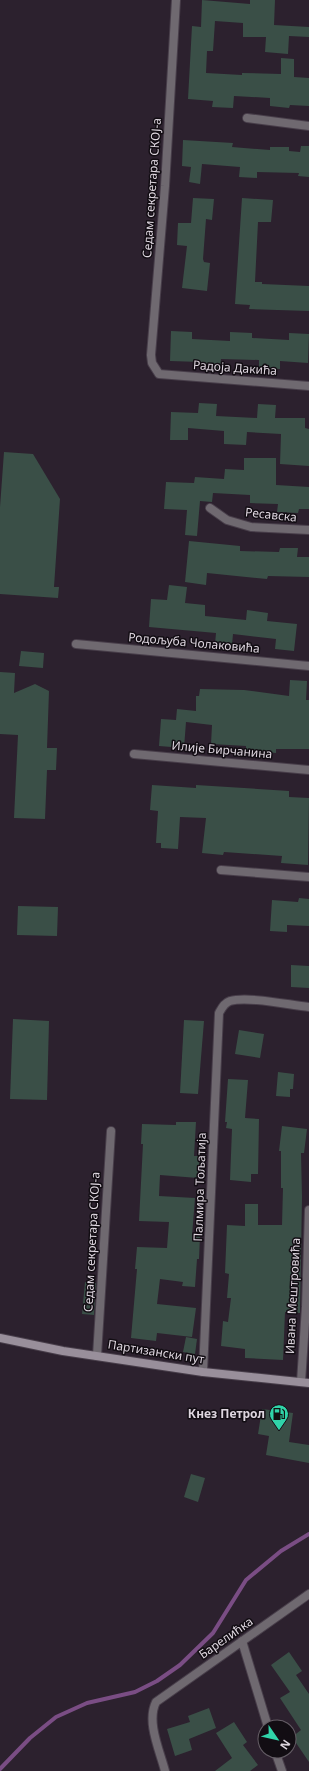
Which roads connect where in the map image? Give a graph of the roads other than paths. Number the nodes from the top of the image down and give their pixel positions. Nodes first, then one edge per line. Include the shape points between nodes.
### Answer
1 (176, 0) edge
2 (247, 118) dead end
3 (309, 126) edge
4 (159, 374) joint
5 (309, 386) edge
6 (210, 508) dead end
7 (309, 530) edge
8 (76, 644) dead end
9 (309, 666) edge
10 (134, 754) dead end
11 (309, 770) edge
12 (221, 870) dead end
13 (309, 877) edge
14 (309, 1007) edge
15 (111, 1131) dead end
16 (309, 1210) edge
17 (0, 1338) edge
18 (97, 1356) junction
19 (203, 1372) junction
20 (305, 1383) edge
21 (309, 1594) edge
22 (242, 1641) junction
23 (266, 1719) edge
24 (278, 1759) edge
25 (165, 1771) edge
26 (282, 1771) edge

1 - 4 street, Седам секретара СКОЈ-а via 165,186 151,355 152,363
2 - 3 street
4 - 5 street, Радоја Дакића
6 - 7 street, Ресавска via 227,520 252,527
8 - 9 street, Родољуба Чолаковића
10 - 11 street, Илије Бирчанина
12 - 13 street
14 - 19 street, Палмира Тољатија via 250,1000 230,1001 219,1013
15 - 18 street, Седам секретара СКОЈ-а
16 - 20 street, Ивана Мештровића
17 - 18 main road, Партизански пут
18 - 19 main road, Партизански пут
19 - 20 main road, Партизански пут
21 - 22 street, Барелићка
22 - 23 street
22 - 25 street, Барелићка via 156,1702 153,1726
24 - 26 street

